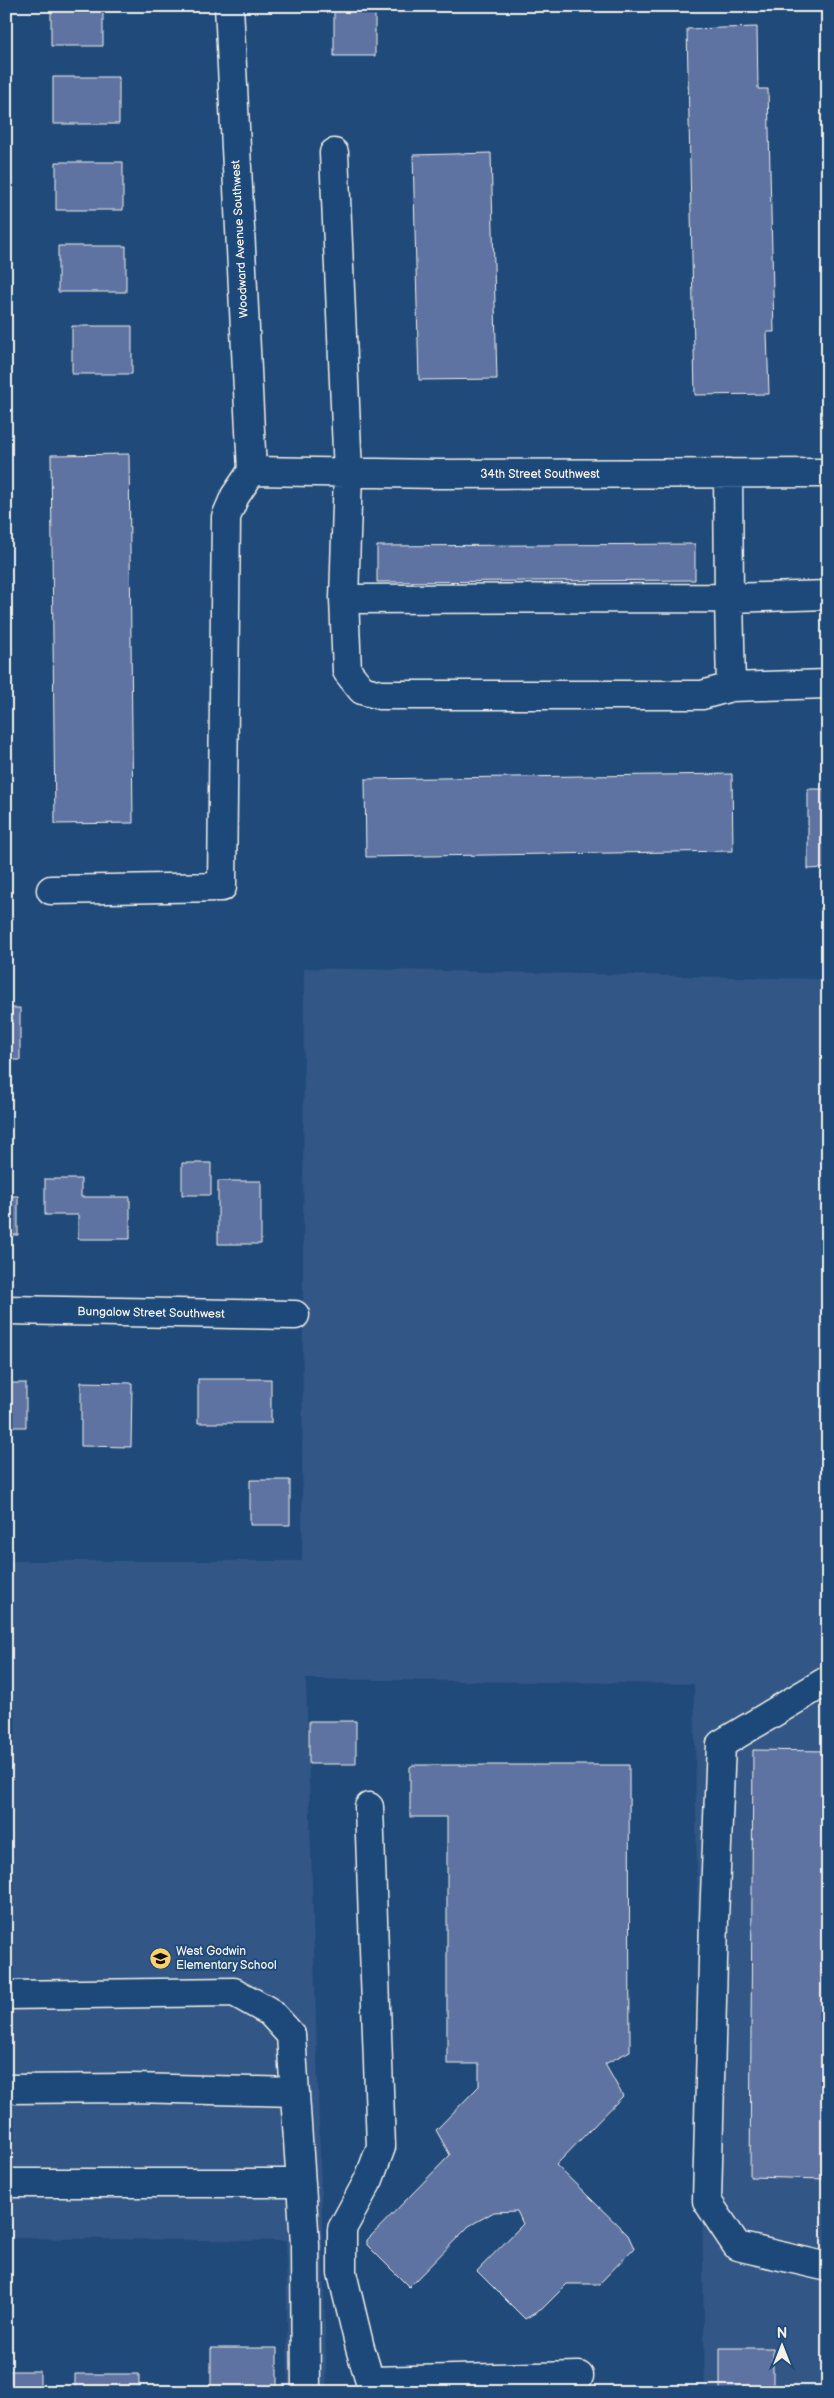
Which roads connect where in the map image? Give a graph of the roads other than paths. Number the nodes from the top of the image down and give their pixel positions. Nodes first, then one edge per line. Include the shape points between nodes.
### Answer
1 (229, 6) edge
2 (334, 152) dead end
3 (252, 471) junction
4 (348, 472) junction
5 (728, 473) junction
6 (828, 473) edge
7 (828, 595) edge
8 (729, 598) junction
9 (344, 599) junction
10 (828, 684) edge
11 (731, 687) junction
12 (51, 890) dead end
13 (6, 1310) edge
14 (295, 1315) dead end
15 (828, 1680) edge
16 (369, 1807) dead end
17 (6, 1995) edge
18 (6, 2089) edge
19 (295, 2092) junction
20 (6, 2183) edge
21 (301, 2190) junction
22 (828, 2267) edge
23 (579, 2376) dead end
24 (372, 2386) edge
25 (306, 2392) edge

1 - 3 street, Woodward Avenue Southwest
2 - 4 street
3 - 4 street, 34th Street Southwest
3 - 12 street via 235,496 226,518 222,887
4 - 5 street, 34th Street Southwest
4 - 9 street
5 - 6 street, 34th Street Southwest
5 - 8 street
7 - 8 street
8 - 9 street
8 - 11 street
9 - 11 street via 347,671 362,690 380,695 702,695
10 - 11 street
13 - 14 street, Bungalow Street Southwest
15 - 22 street via 721,1744 707,2200 737,2246
16 - 24 street via 381,2147 369,2179 342,2229 342,2273
17 - 19 street via 234,1992 270,2012 291,2035
18 - 19 street
19 - 21 street
20 - 21 street
21 - 25 street via 305,2244
23 - 24 street

